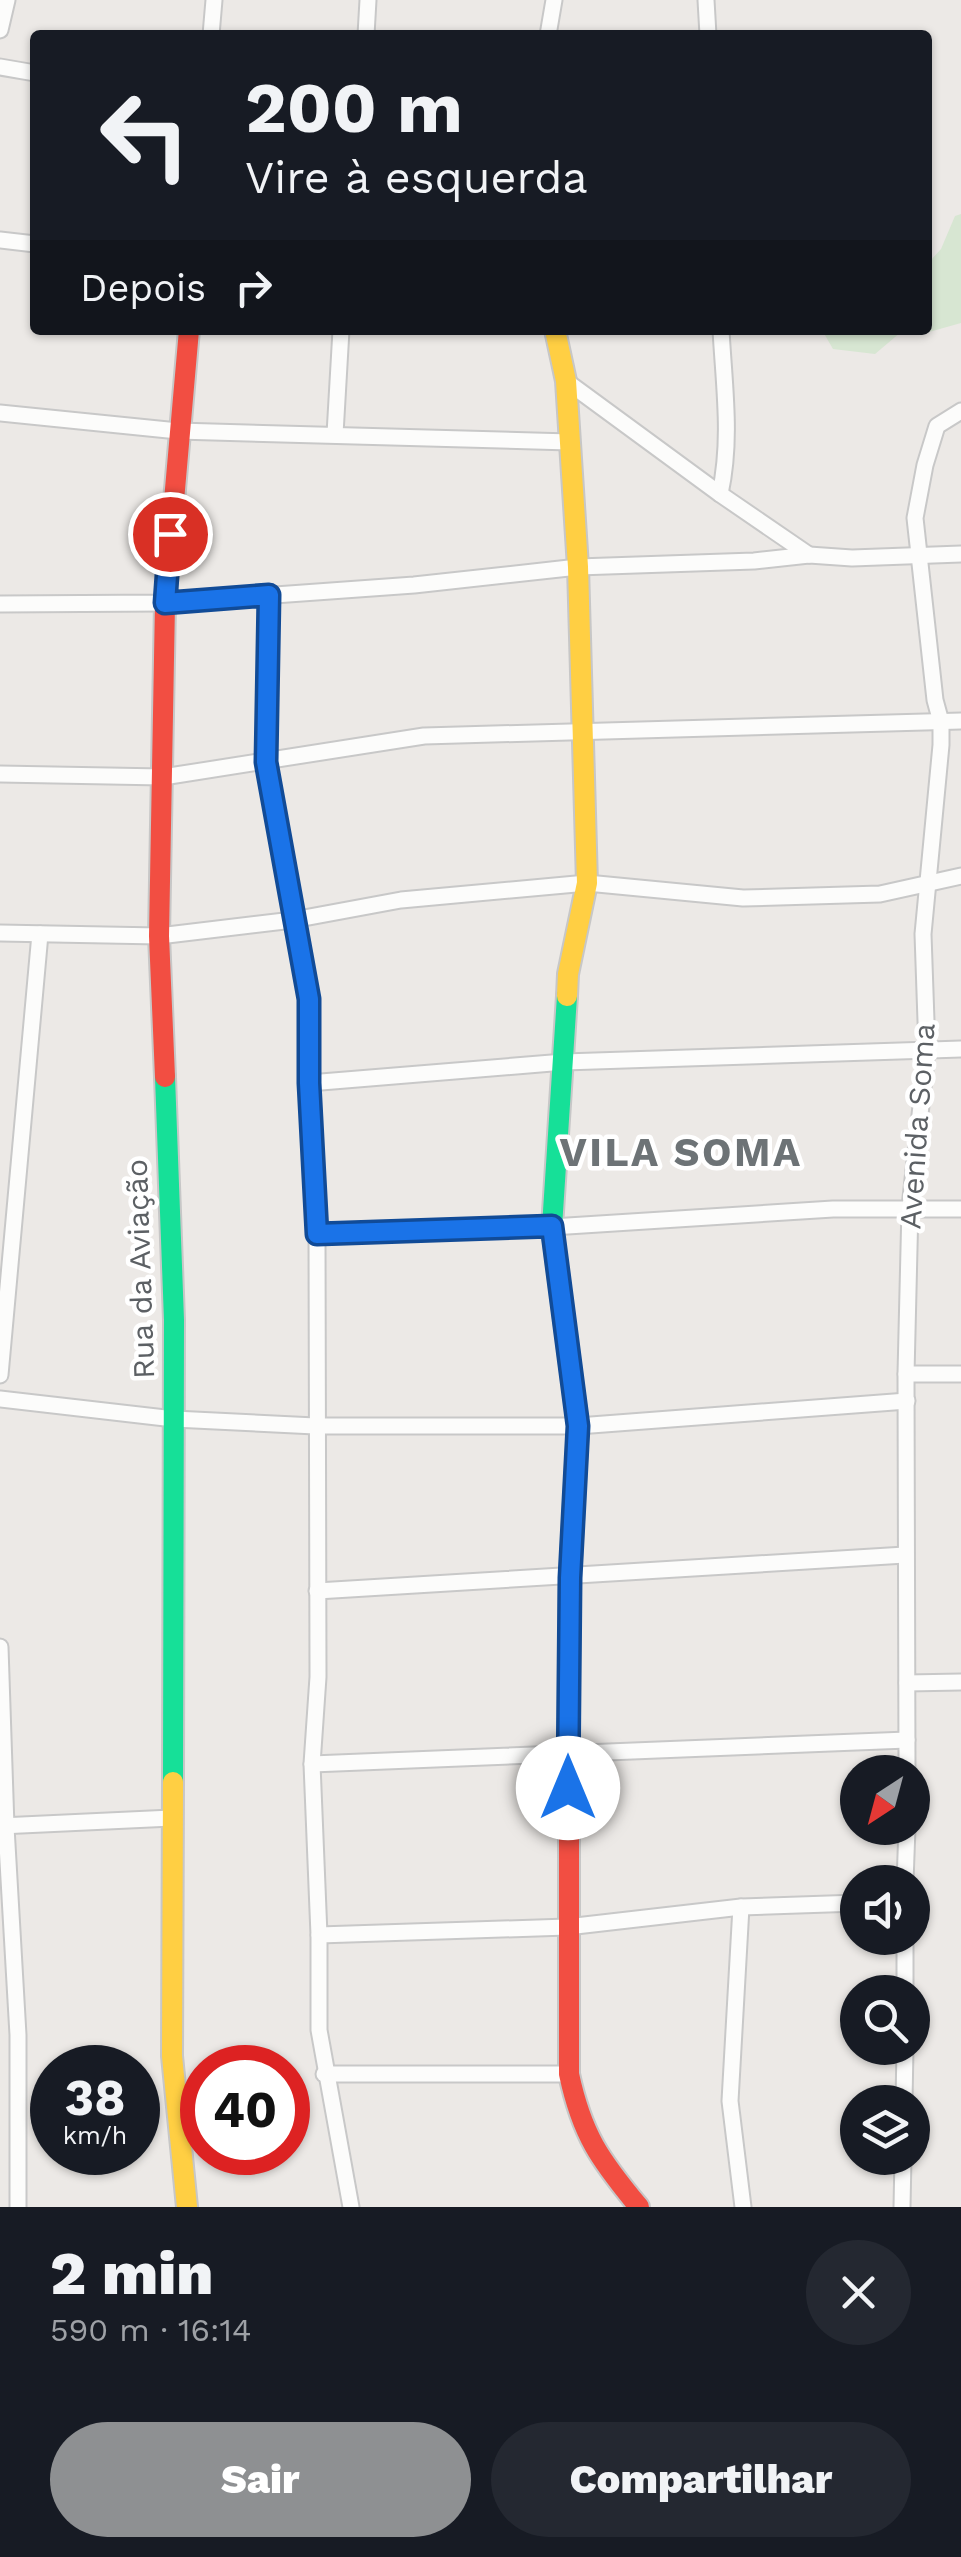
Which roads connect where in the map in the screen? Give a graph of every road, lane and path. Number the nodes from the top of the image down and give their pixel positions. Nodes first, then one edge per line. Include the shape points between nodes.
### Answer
1 (7, 0) edge
2 (214, 0) edge
3 (368, 0) edge
4 (554, 0) edge
5 (706, 0) edge
6 (0, 30) edge
7 (211, 30) edge
8 (366, 30) edge
9 (549, 30) edge
10 (708, 30) edge
11 (0, 67) edge
12 (30, 73) edge
13 (0, 240) edge
14 (30, 243) edge
15 (188, 335) edge
16 (341, 335) edge
17 (556, 335) edge
18 (721, 335) edge
19 (566, 381) junction
20 (961, 411) edge
21 (0, 414) edge
22 (178, 431) junction
23 (335, 434) junction
24 (570, 442) junction
25 (720, 494) junction
26 (961, 554) edge
27 (809, 555) junction
28 (920, 557) junction
29 (578, 568) junction
30 (269, 595) junction
31 (165, 603) junction
32 (0, 604) edge
33 (961, 721) edge
34 (941, 722) junction
35 (582, 731) junction
36 (266, 762) junction
37 (0, 774) edge
38 (163, 777) junction
39 (961, 876) edge
40 (587, 883) junction
41 (928, 883) junction
42 (293, 920) junction
43 (0, 933) edge
44 (40, 934) junction
45 (159, 936) junction
46 (961, 1049) edge
47 (927, 1050) junction
48 (564, 1062) junction
49 (309, 1083) junction
50 (910, 1207) junction
51 (961, 1209) edge
52 (552, 1226) junction
53 (317, 1234) junction
54 (906, 1374) junction
55 (961, 1374) edge
56 (0, 1375) edge
57 (0, 1399) edge
58 (907, 1401) junction
59 (174, 1420) junction
60 (316, 1426) junction
61 (578, 1426) junction
62 (905, 1555) junction
63 (570, 1578) junction
64 (317, 1591) junction
65 (0, 1648) edge
66 (961, 1682) edge
67 (907, 1683) junction
68 (907, 1740) junction
69 (568, 1753) junction
70 (907, 1755) edge
71 (312, 1764) junction
72 (172, 1818) junction
73 (3, 1826) edge
74 (840, 1903) edge
75 (742, 1906) junction
76 (566, 1928) junction
77 (319, 1935) junction
78 (324, 2074) junction
79 (569, 2074) junction
80 (903, 2175) edge
81 (18, 2207) edge
82 (187, 2207) edge
83 (351, 2207) edge
84 (639, 2207) edge
85 (744, 2207) edge
86 (902, 2207) edge

1 - 6 street
2 - 7 street
3 - 8 street
4 - 9 street
5 - 10 street
11 - 12 street
13 - 14 street
15 - 22 street, Rua da Aviação
16 - 23 street
17 - 19 street
18 - 25 street via 728,422
19 - 24 street
19 - 25 street
20 - 28 street, Avenida Soma via 937,426 915,518
21 - 22 street
22 - 23 street
22 - 31 street, Rua da Aviação
23 - 24 street
24 - 29 street
25 - 27 street
26 - 28 street
27 - 28 street
27 - 29 street
28 - 34 street, Avenida Soma
29 - 30 street
29 - 35 street
30 - 31 street
30 - 36 street
31 - 32 street
31 - 38 street, Rua da Aviação
33 - 34 street
34 - 35 street
34 - 41 street, Avenida Soma
35 - 36 street via 424,736
35 - 40 street
36 - 38 street
36 - 42 street
37 - 38 street
38 - 45 street, Rua da Aviação
39 - 41 street
40 - 41 street via 743,898 880,894
40 - 42 street via 400,900
40 - 48 street via 568,974
41 - 47 street, Avenida Soma
42 - 45 street
42 - 49 street via 309,999
43 - 44 street
44 - 45 street
44 - 56 street
45 - 59 street, Rua da Aviação
46 - 47 street
47 - 48 street
47 - 50 street, Avenida Soma
48 - 49 street
48 - 52 street
49 - 53 street
50 - 51 street
50 - 52 street
50 - 54 street, Avenida Soma
52 - 53 street
52 - 61 street
53 - 60 street
54 - 55 street
54 - 58 street, Avenida Soma
57 - 59 street
58 - 61 street
58 - 62 street, Avenida Soma
59 - 60 street
59 - 72 street, Rua da Aviação
60 - 61 street
60 - 64 street
61 - 63 street
62 - 63 street
62 - 67 street, Avenida Soma
63 - 64 street
63 - 69 street
64 - 71 street
65 - 73 street
66 - 67 street
67 - 68 street, Avenida Soma
68 - 69 street
68 - 70 street, Avenida Soma
69 - 71 street
69 - 76 street
71 - 77 street
72 - 73 street
72 - 82 street, Rua da Aviação via 172,2056
73 - 81 street via 18,2035
74 - 75 street
75 - 76 street
75 - 85 street via 730,2101
76 - 77 street
76 - 79 street
77 - 78 street
78 - 79 street
78 - 83 street
79 - 84 street via 587,2134
80 - 86 street

